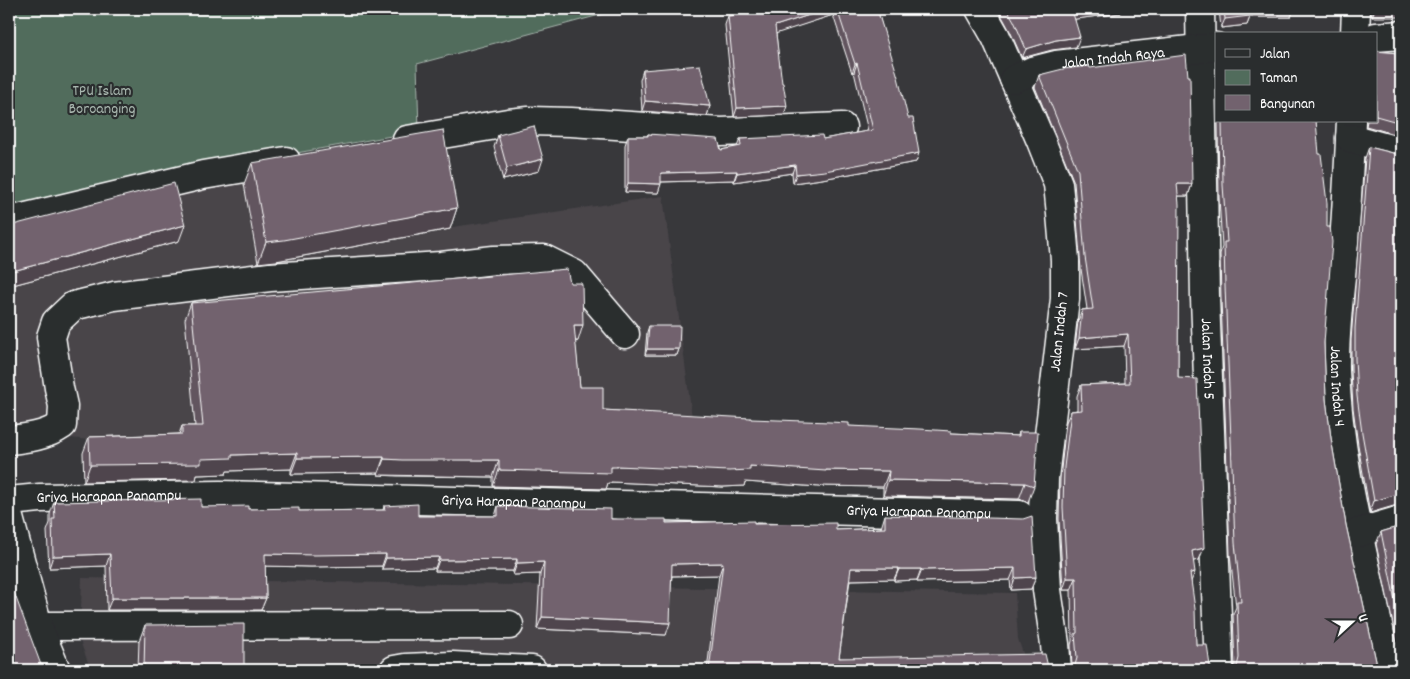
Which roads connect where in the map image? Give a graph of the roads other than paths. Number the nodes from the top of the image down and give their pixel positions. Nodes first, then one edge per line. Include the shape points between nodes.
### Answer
1 (980, 9) edge
2 (1200, 9) edge
3 (1356, 9) edge
4 (1356, 32) edge
5 (1401, 36) edge
6 (1378, 37) edge
7 (1208, 48) edge
8 (1014, 79) junction
9 (842, 127) dead end
10 (1350, 129) edge
11 (386, 144) edge
12 (1401, 152) edge
13 (309, 157) edge
14 (9, 221) edge
15 (625, 334) dead end
16 (9, 440) edge
17 (9, 501) edge
18 (1019, 515) dead end
19 (9, 518) edge
20 (1401, 520) edge
21 (1358, 533) junction
22 (509, 625) dead end
23 (38, 626) junction
24 (1391, 655) edge
25 (56, 670) edge
26 (394, 670) edge
27 (532, 670) edge
28 (1057, 670) edge
29 (1219, 670) edge

1 - 8 street, Jalan Indah 7
2 - 7 street, Jalan Indah 5
3 - 4 street
5 - 6 street
7 - 8 street, Jalan Indah Raya via 1056,65
7 - 29 street, Jalan Indah 5 via 1205,298
8 - 28 street, Jalan Indah 7 via 1058,184 1065,260 1065,299 1044,478 1043,518 1047,590
9 - 11 street via 720,132 529,121
10 - 12 street
10 - 21 street, Jalan Indah 4 via 1335,370 1343,452
13 - 14 street via 203,175
15 - 16 street via 574,274 544,259 270,277 114,296 73,306 56,322 51,338 64,406 62,424 36,437
17 - 18 street, Griya Harapan Panampu via 220,495
19 - 23 street
20 - 21 street
21 - 24 street, Jalan Indah 4
22 - 23 street
23 - 25 street
26 - 27 street via 452,666

